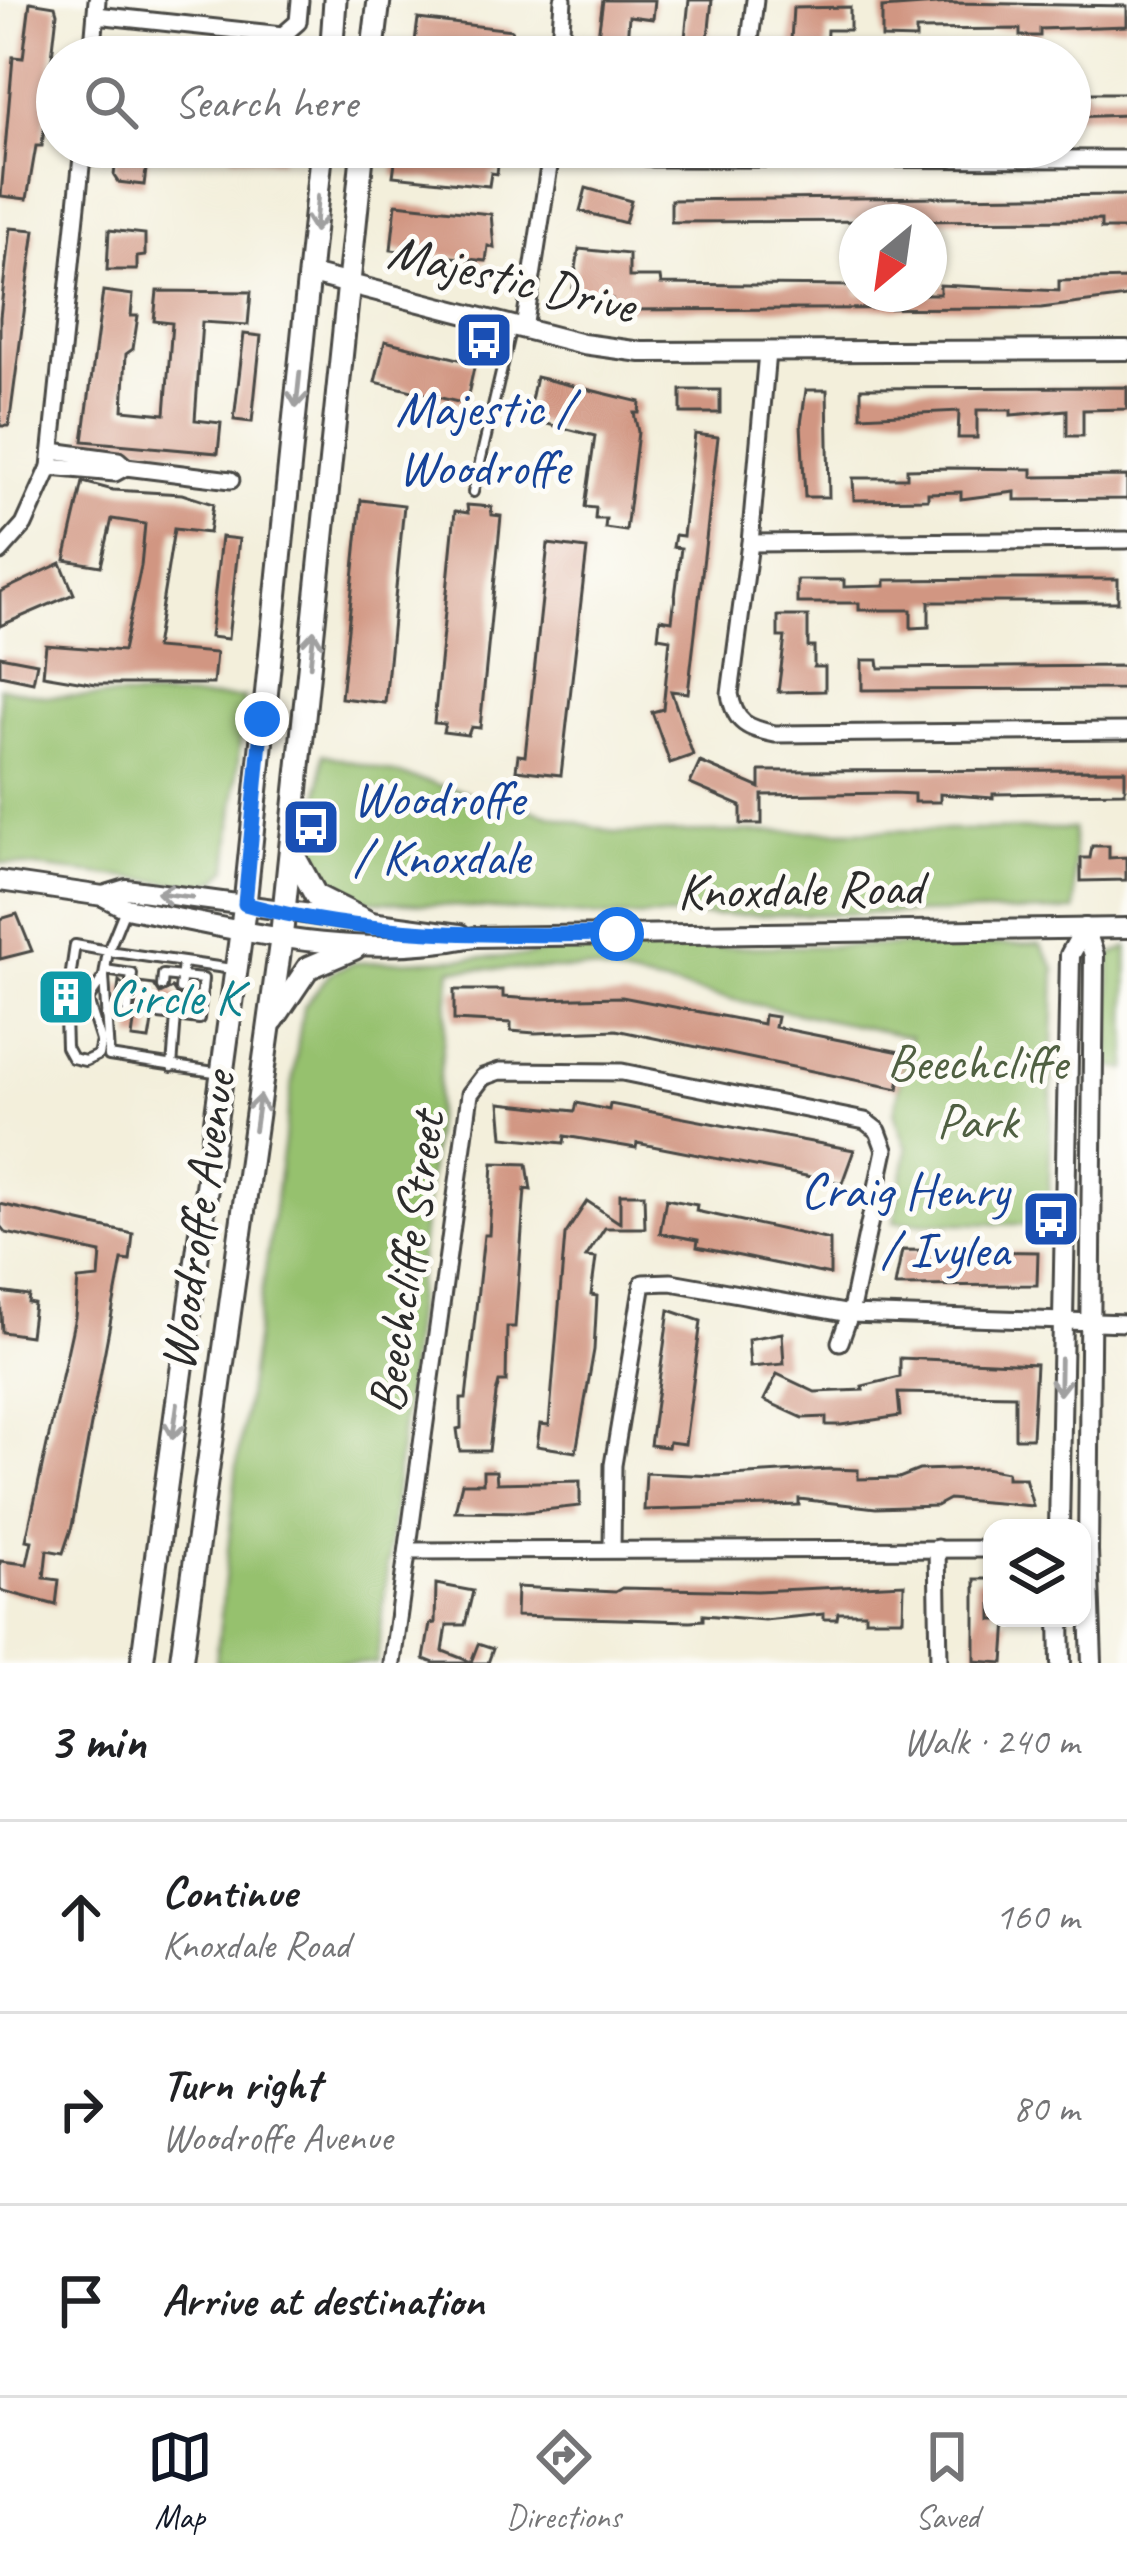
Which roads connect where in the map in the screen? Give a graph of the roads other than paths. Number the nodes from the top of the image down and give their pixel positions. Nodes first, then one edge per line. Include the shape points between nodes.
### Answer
1 (300, 0) edge
2 (335, 0) edge
3 (379, 0) edge
4 (562, 0) edge
5 (754, 0) edge
6 (96, 8) edge
7 (332, 36) edge
8 (375, 36) edge
9 (560, 36) edge
10 (750, 36) edge
11 (1091, 158) edge
12 (1127, 159) edge
13 (80, 168) edge
14 (320, 168) edge
15 (361, 168) edge
16 (548, 168) edge
17 (311, 274) junction
18 (348, 284) junction
19 (518, 327) junction
20 (1127, 350) edge
21 (766, 352) junction
22 (51, 459) junction
23 (231, 480) dead end
24 (472, 493) dead end
25 (1127, 540) edge
26 (750, 543) junction
27 (0, 552) edge
28 (1127, 731) edge
29 (291, 848) junction
30 (0, 881) edge
31 (103, 896) junction
32 (245, 904) junction
33 (126, 908) junction
34 (284, 914) junction
35 (371, 924) junction
36 (1085, 928) junction
37 (1127, 928) edge
38 (242, 931) junction
39 (475, 937) junction
40 (281, 940) junction
41 (355, 948) junction
42 (108, 951) junction
43 (183, 963) junction
44 (235, 970) junction
45 (104, 973) junction
46 (181, 977) junction
47 (70, 979) dead end
48 (131, 982) dead end
49 (162, 986) dead end
50 (180, 989) dead end
51 (129, 1001) dead end
52 (160, 1004) dead end
53 (177, 1011) junction
54 (65, 1016) dead end
55 (106, 1016) junction
56 (270, 1026) junction
57 (172, 1067) junction
58 (222, 1073) junction
59 (850, 1313) junction
60 (1061, 1323) junction
61 (1127, 1323) edge
62 (1090, 1324) junction
63 (840, 1342) dead end
64 (1059, 1519) edge
65 (1086, 1519) edge
66 (612, 1549) junction
67 (937, 1549) junction
68 (983, 1549) edge
69 (410, 1551) junction
70 (1060, 1627) edge
71 (1090, 1627) edge
72 (144, 1653) edge
73 (182, 1656) edge
74 (392, 1663) edge
75 (939, 1663) edge
76 (1061, 1663) edge
77 (1092, 1663) edge

1 - 6 street via 298,22 283,34
2 - 7 main road
3 - 8 main road
4 - 9 street
5 - 10 street
11 - 12 street
13 - 22 street
14 -> 17 main road, Woodroffe Avenue
15 - 18 main road, Woodroffe Avenue
16 - 19 street
17 - 18 street, Majestic Drive
17 -> 32 main road, Woodroffe Avenue
18 - 19 street, Majestic Drive
29 -> 18 main road, Woodroffe Avenue
19 - 21 street, Majestic Drive via 641,352
19 - 24 lane
20 - 21 street, Majestic Drive
21 - 26 street
22 - 23 street via 115,473 126,467
22 - 27 street via 24,525
25 - 26 street
26 - 28 street via 730,694 746,728
29 - 34 main road, Woodroffe Avenue
29 - 35 main road via 316,896
30 - 31 street
32 -> 31 street, Knoxdale Road via 126,889
31 - 33 street, Knoxdale Road
32 - 34 street, Knoxdale Road
32 - 38 main road, Woodroffe Avenue
33 - 38 street, Knoxdale Road
33 - 42 lane
34 - 35 street, Knoxdale Road
34 - 40 main road, Woodroffe Avenue
35 - 39 street, Knoxdale Road
36 - 37 street, Knoxdale Road
36 - 39 street, Knoxdale Road
36 - 60 street via 1070,955
36 - 62 street via 1094,955
38 - 40 street, Knoxdale Road
38 - 44 main road, Woodroffe Avenue
39 - 41 street, Knoxdale Road
40 - 41 street, Knoxdale Road
40 - 56 main road, Woodroffe Avenue
41 - 56 main road via 308,968
42 - 43 lane
42 - 45 lane
42 - 47 lane via 75,945
43 - 44 lane
43 - 46 lane
44 - 58 main road, Woodroffe Avenue
45 - 48 lane via 132,974
45 - 54 lane via 88,1000 98,1055 80,1062 68,1053
45 - 55 lane
46 - 49 lane via 164,975
46 - 50 lane
46 - 53 lane via 203,979 199,1019
51 - 55 lane via 127,1018
52 - 53 lane via 159,1014
53 - 57 lane
55 - 57 lane via 109,1056
73 -> 56 main road, Woodroffe Avenue
57 - 58 lane
58 -> 72 main road, Woodroffe Avenue
59 - 60 street
59 - 63 street
59 - 66 street via 643,1283 613,1465
59 - 69 street, Beechcliffe Street via 885,1150 865,1121 622,1072 483,1077 470,1094
60 - 62 street
60 -> 64 street
61 - 62 street
62 - 65 street
66 - 67 street
66 - 69 street
67 - 68 street
67 - 75 street
69 - 74 street
70 - 76 street
71 - 77 street
72 - 73 main road

